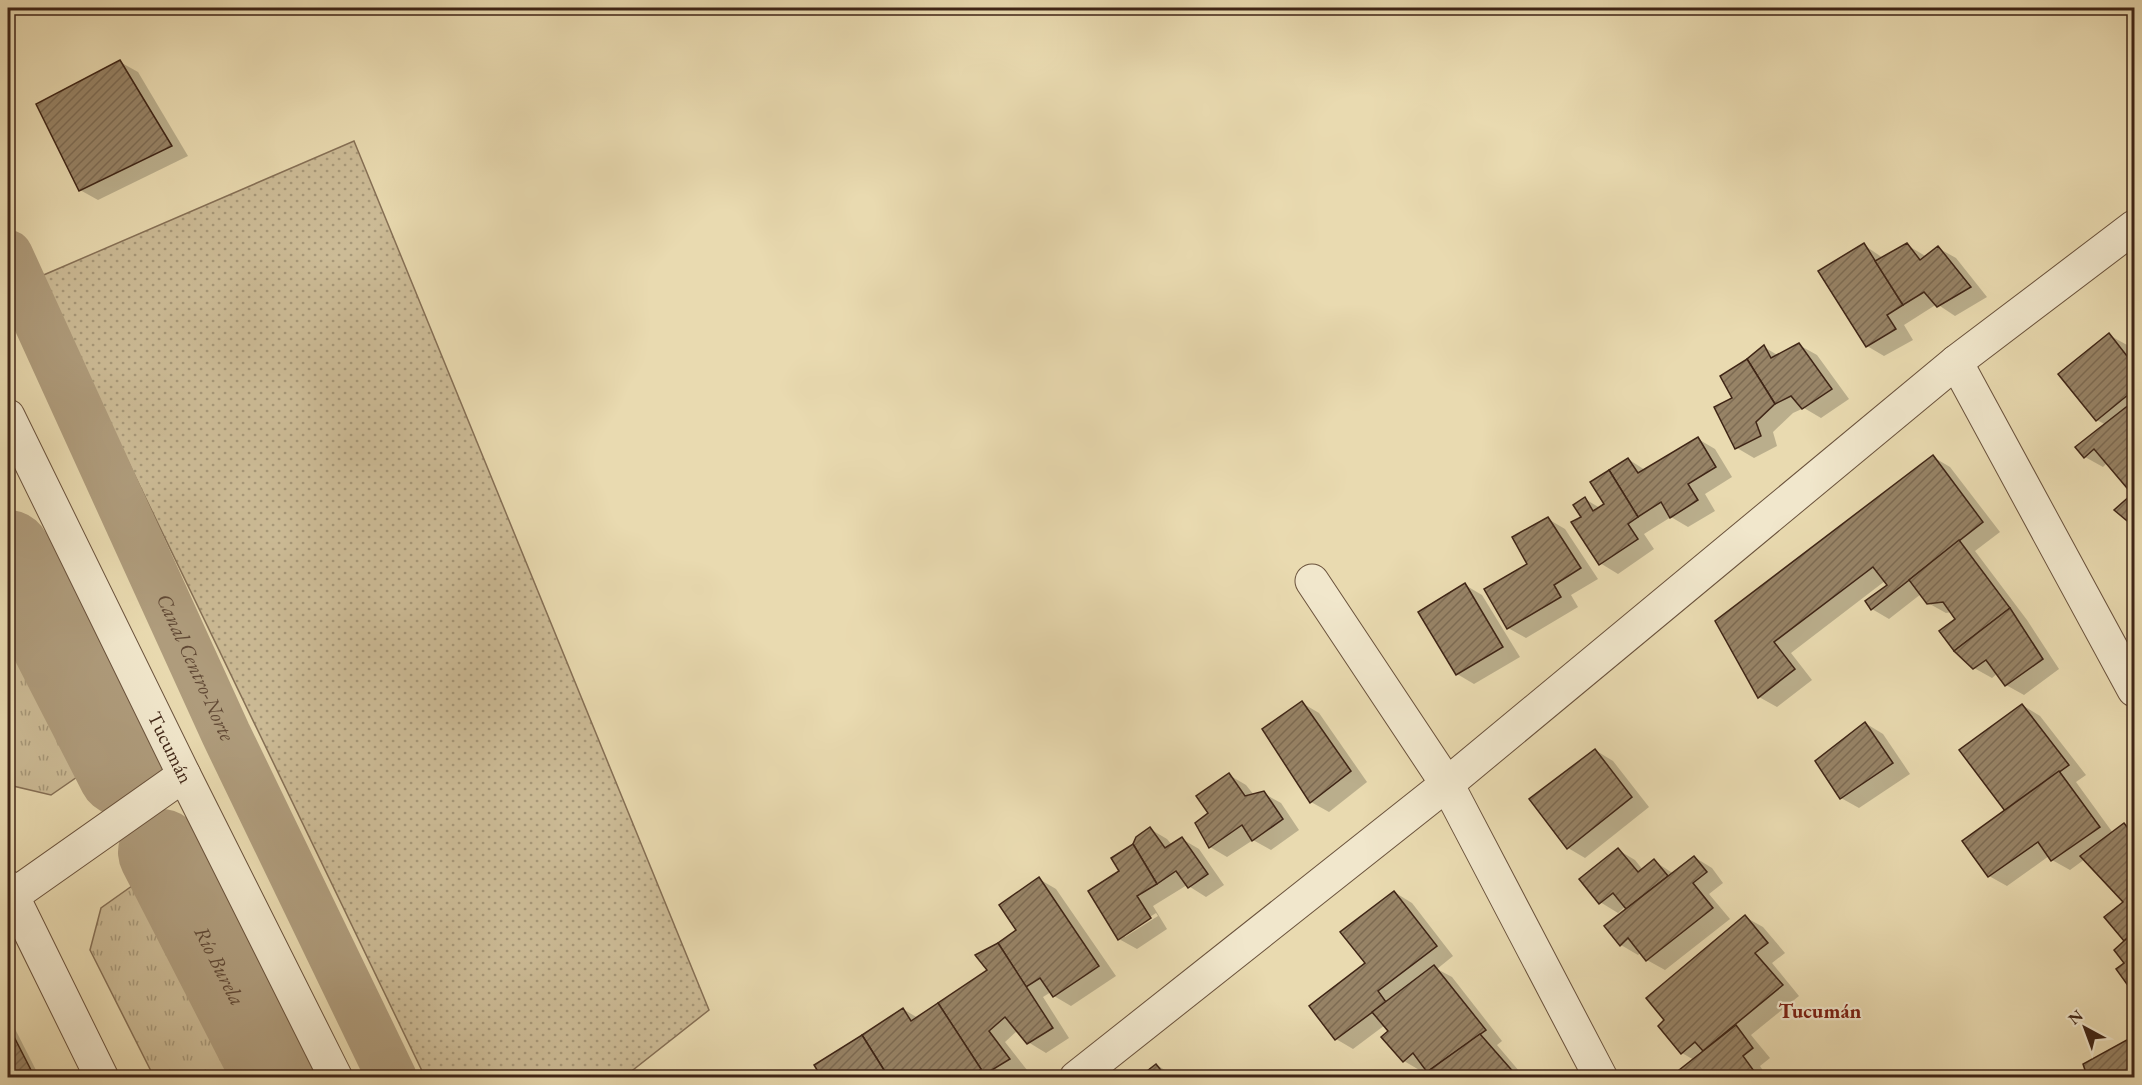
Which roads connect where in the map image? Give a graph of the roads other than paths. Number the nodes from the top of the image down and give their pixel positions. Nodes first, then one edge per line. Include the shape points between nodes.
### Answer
1 (2134, 227) edge
2 (1956, 362) junction
3 (8, 416) edge
4 (1312, 581) dead end
5 (2134, 690) edge
6 (183, 775) junction
7 (1447, 784) junction
8 (9, 894) edge
9 (102, 1077) edge
10 (336, 1077) edge
11 (1076, 1077) edge
12 (1601, 1077) edge

1 - 2 street
2 - 5 street
2 - 7 street
3 - 6 street, Tucumán
4 - 7 street
6 - 8 street
6 - 10 street, Tucumán
7 - 11 street
7 - 12 street
8 - 9 street

